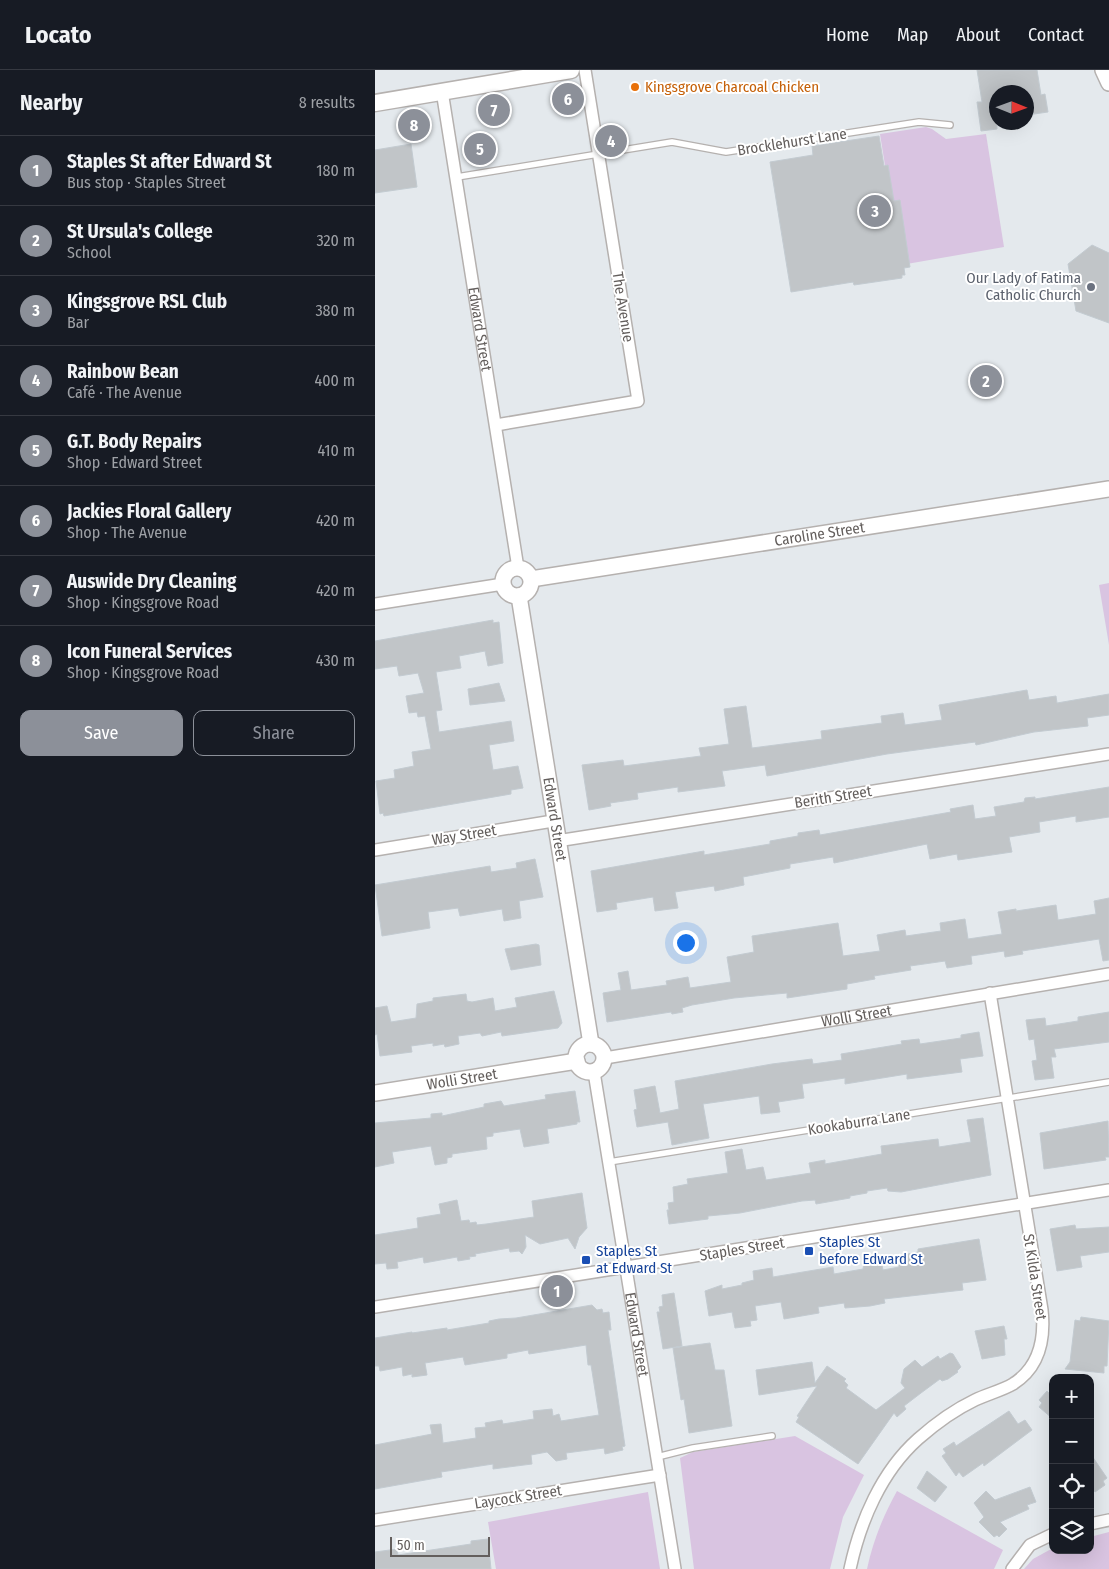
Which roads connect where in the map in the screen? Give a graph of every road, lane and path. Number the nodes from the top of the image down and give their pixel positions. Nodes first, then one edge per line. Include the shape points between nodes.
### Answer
1 (571, 70) edge
2 (585, 70) edge
3 (1103, 70) edge
4 (1109, 84) edge
5 (442, 91) junction
6 (375, 103) edge
7 (950, 125) dead end
8 (598, 154) junction
9 (457, 177) junction
10 (496, 424) junction
11 (1109, 489) edge
12 (518, 568) junction
13 (531, 579) junction
14 (503, 584) junction
15 (519, 596) junction
16 (375, 604) edge
17 (1109, 754) edge
18 (553, 821) junction
19 (557, 842) junction
20 (375, 850) edge
21 (1109, 974) edge
22 (990, 993) junction
23 (591, 1044) junction
24 (605, 1058) junction
25 (577, 1061) junction
26 (594, 1072) junction
27 (1109, 1082) edge
28 (375, 1093) edge
29 (1008, 1098) junction
30 (609, 1162) junction
31 (1109, 1190) edge
32 (1024, 1204) junction
33 (625, 1267) junction
34 (375, 1306) edge
35 (772, 1436) dead end
36 (657, 1457) junction
37 (660, 1474) junction
38 (375, 1520) edge
39 (1109, 1520) edge
40 (1094, 1523) edge
41 (1049, 1536) edge
42 (675, 1569) edge
43 (850, 1569) edge
44 (1012, 1569) edge

1 - 5 main road
2 - 8 street, The Avenue
3 - 4 street
5 - 6 main road
5 - 9 street, Edward Street
7 - 8 lane, Brocklehurst Lane via 919,122 726,152 672,142
8 - 9 lane, Brocklehurst Lane
8 - 10 street, The Avenue via 638,401
9 - 10 street, Edward Street
10 - 12 street, Edward Street
11 - 13 street, Caroline Street
12 - 13 street
12 - 14 street via 507,573
13 - 15 street via 527,592
14 - 15 street via 508,594
14 - 16 street
15 - 18 street, Edward Street
17 - 19 street, Berith Street
18 - 19 street, Edward Street
18 - 20 street, Way Street
19 - 23 street, Edward Street
21 - 22 street, Wolli Street
22 - 24 street, Wolli Street
22 - 29 street, St Kilda Street
23 - 24 street via 602,1050
23 - 25 street via 579,1049
24 - 26 street
25 - 26 street via 585,1071
25 - 28 street, Wolli Street
26 - 30 street, Edward Street
27 - 29 lane, Kookaburra Lane
29 - 30 lane, Kookaburra Lane
29 - 32 street, St Kilda Street
30 - 33 street, Edward Street
31 - 32 street, Staples Street
32 - 33 street, Staples Street
32 - 43 street, St Kilda Street via 1043,1322 1038,1355 1028,1371 1014,1383 955,1411 916,1441 897,1463 867,1512
33 - 34 street, Staples Street
33 - 36 street, Edward Street
35 - 36 lane
36 - 37 street, Edward Street
37 - 38 street, Laycock Street
37 - 42 street, Edward Street
39 - 40 street
41 - 44 street via 1030,1545

